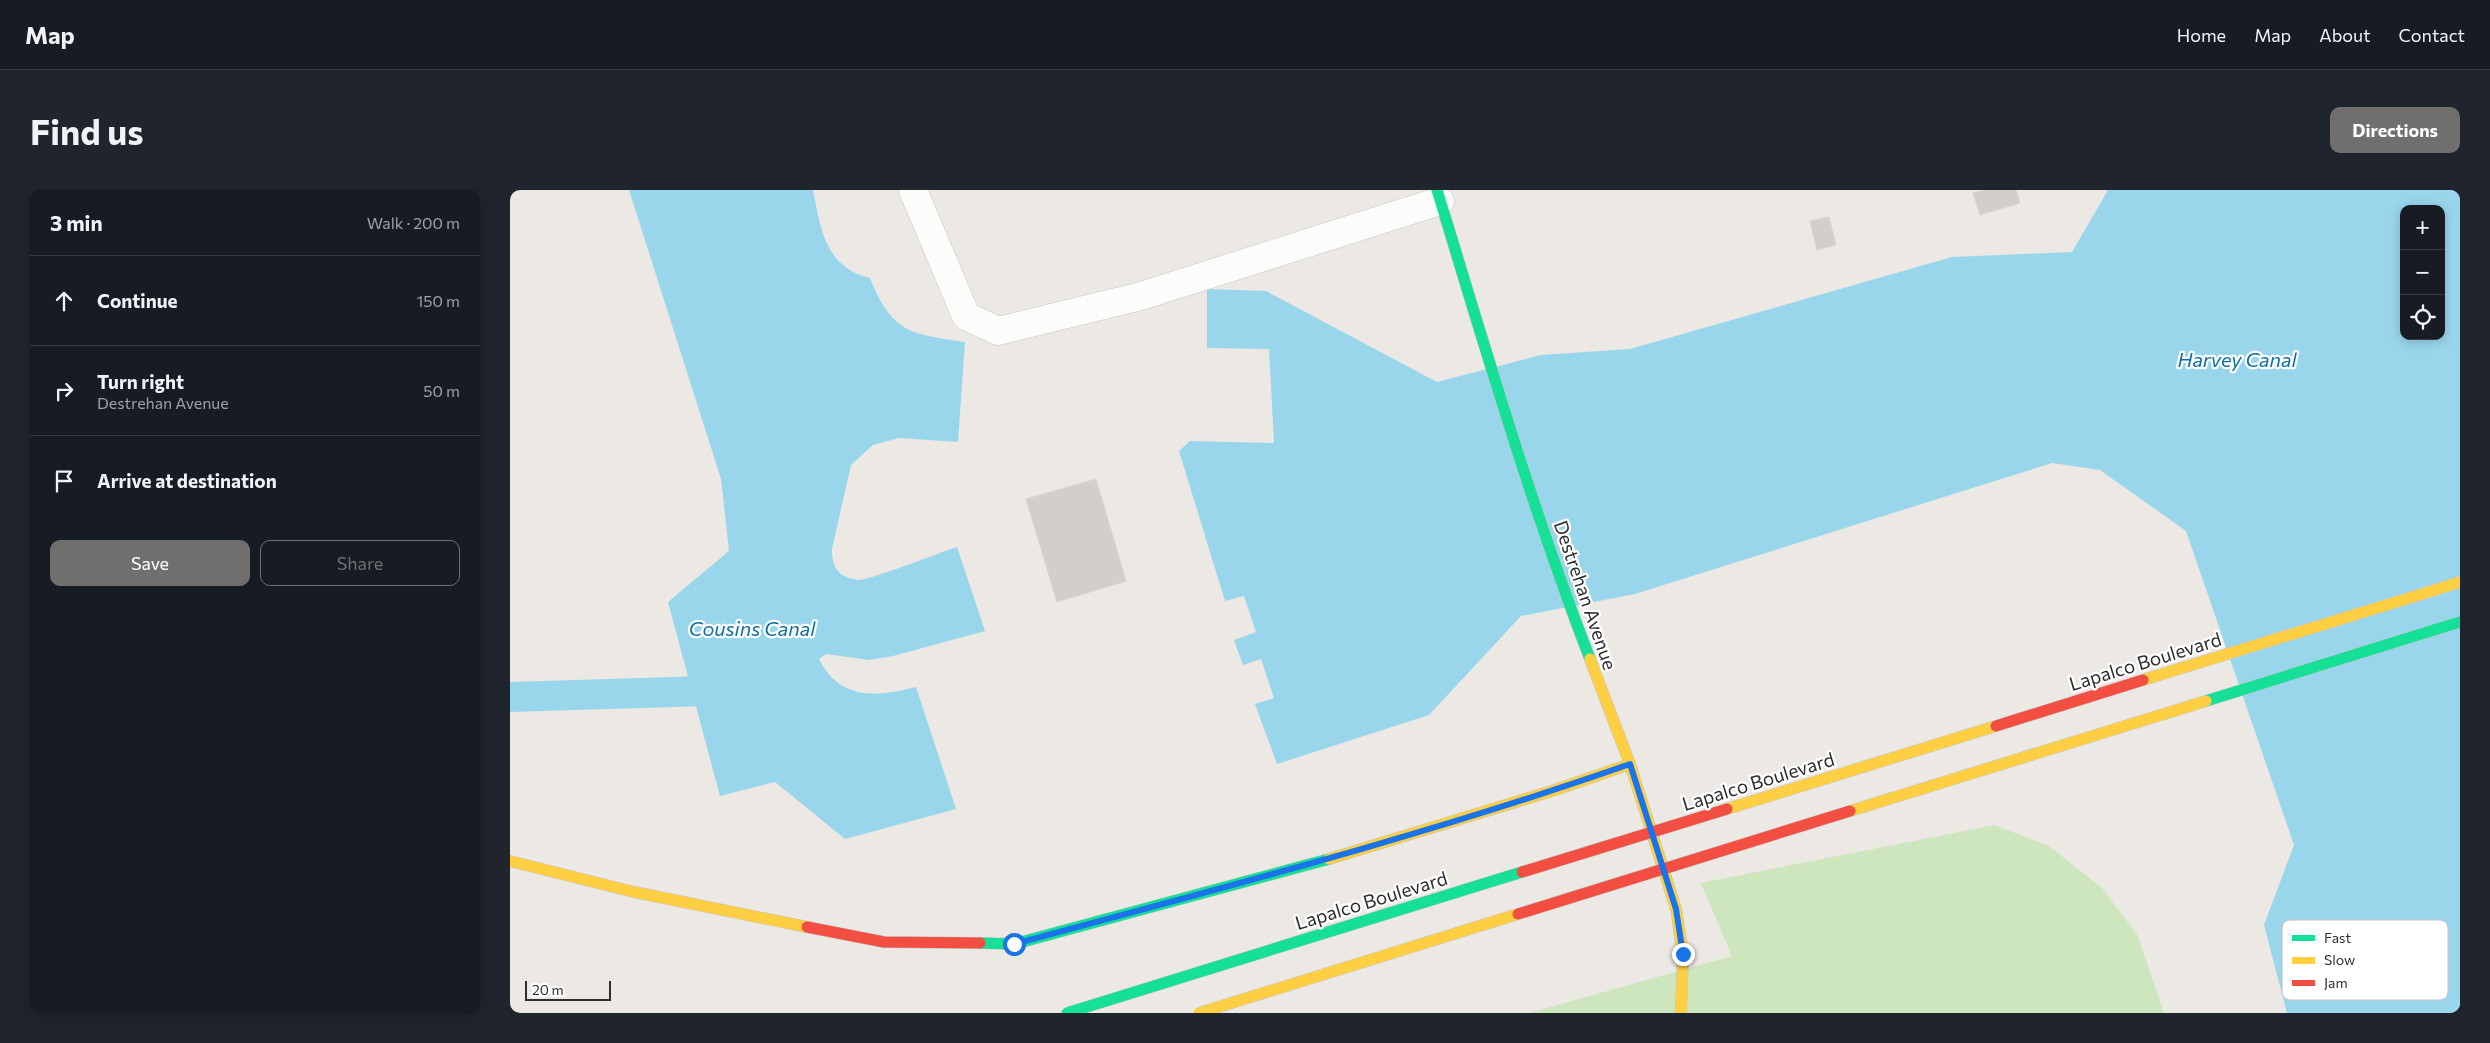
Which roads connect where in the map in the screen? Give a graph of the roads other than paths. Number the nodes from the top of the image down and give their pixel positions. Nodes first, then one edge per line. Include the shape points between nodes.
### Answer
1 (913, 190) edge
2 (1439, 195) edge
3 (2460, 582) edge
4 (2460, 622) edge
5 (1630, 764) junction
6 (510, 861) edge
7 (1067, 1013) edge
8 (1199, 1013) edge
9 (1680, 1013) edge

1 - 2 street via 966,316 998,331 1141,296
2 - 5 main road, Destrehan Avenue via 1572,615
3 - 7 main road, Lapalco Boulevard, bridge
4 - 8 main road, bridge
5 - 6 main road via 1319,862 1014,944 884,942 634,892
5 - 9 main road, Destrehan Avenue via 1680,927 1683,954

